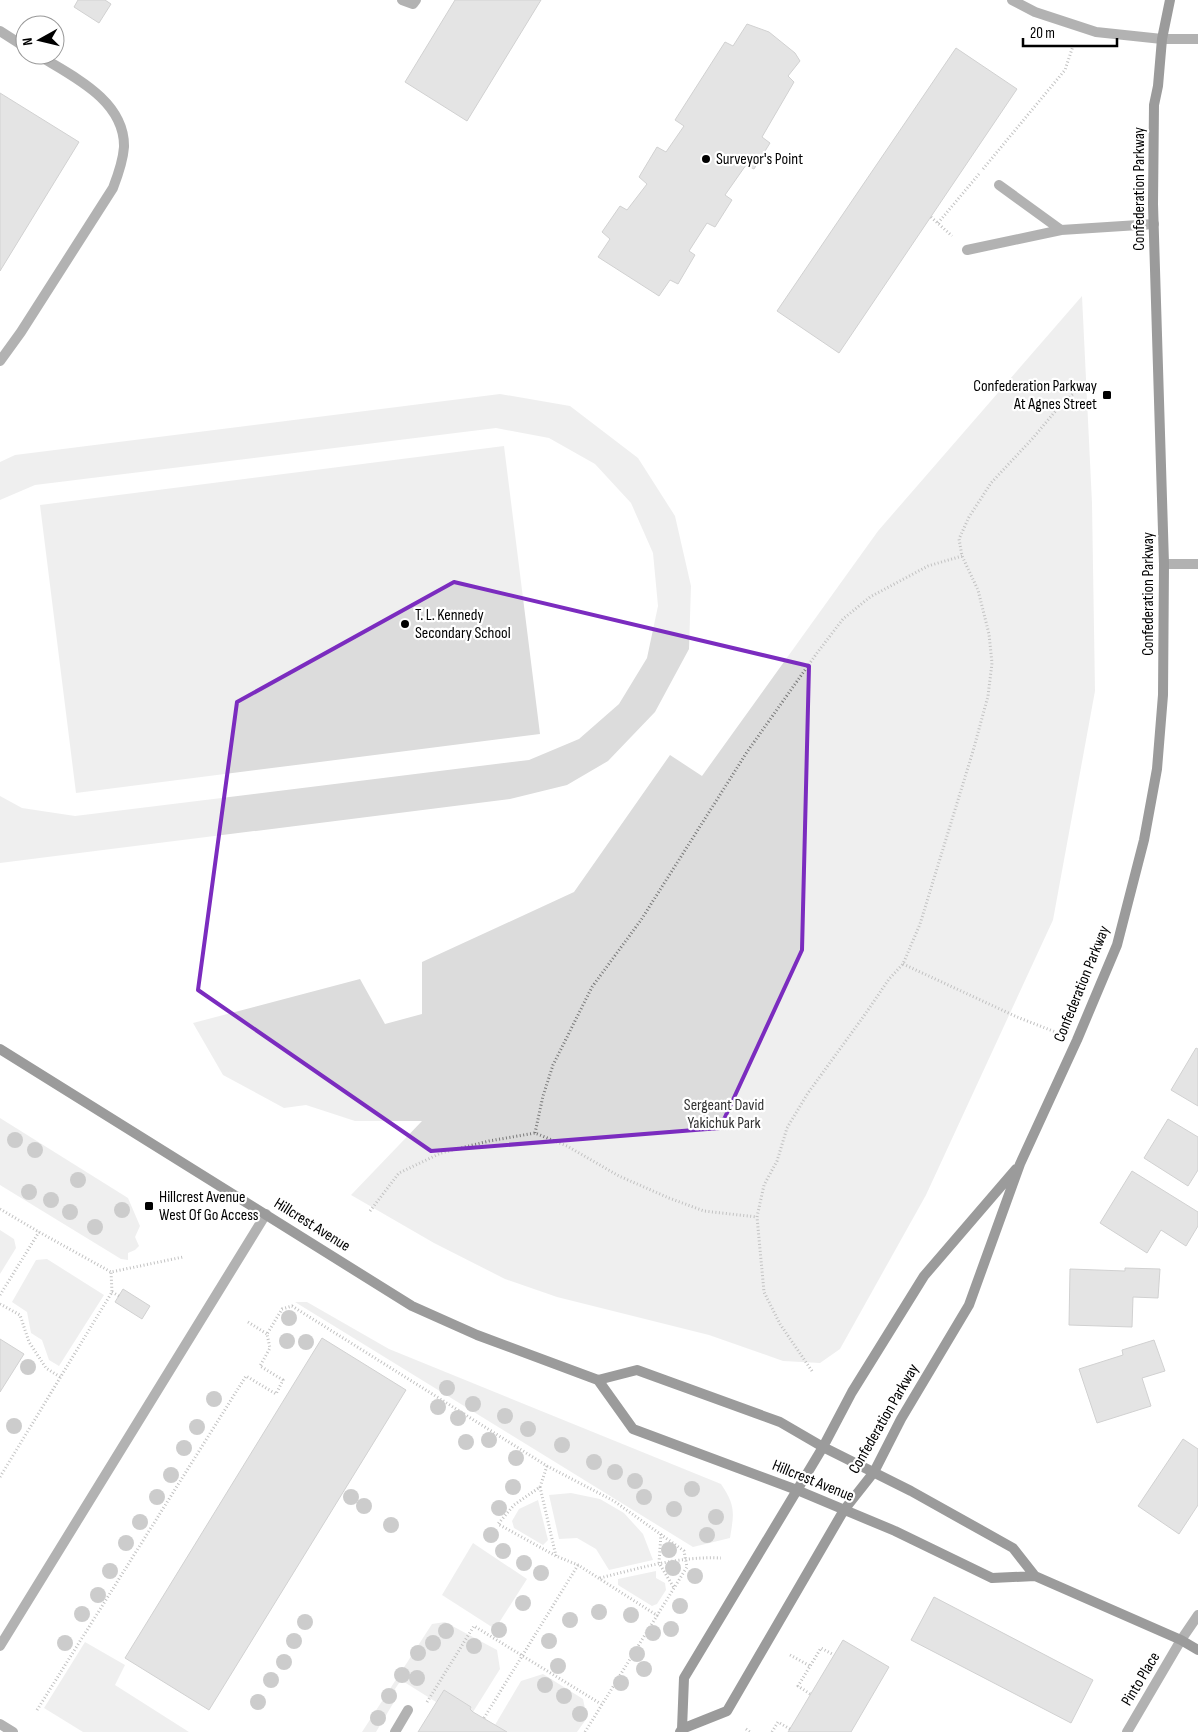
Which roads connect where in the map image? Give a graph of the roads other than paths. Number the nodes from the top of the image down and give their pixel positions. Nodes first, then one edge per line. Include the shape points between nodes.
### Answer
1 (402, 0) edge
2 (416, 0) edge
3 (1012, 0) edge
4 (1170, 0) edge
5 (0, 31) edge
6 (1162, 39) junction
7 (1198, 39) edge
8 (15, 41) edge
9 (54, 65) edge
10 (999, 184) dead end
11 (1154, 224) junction
12 (1061, 230) junction
13 (967, 250) road end
14 (0, 361) edge
15 (1164, 564) junction
16 (1198, 564) edge
17 (0, 1049) edge
18 (1020, 1164) junction
19 (266, 1214) junction
20 (598, 1380) junction
21 (824, 1446) junction
22 (874, 1472) junction
23 (797, 1490) junction
24 (844, 1510) junction
25 (1035, 1576) junction
26 (1198, 1616) edge
27 (1181, 1640) junction
28 (0, 1646) edge
29 (1198, 1650) edge
30 (408, 1710) dead end
31 (0, 1724) edge
32 (681, 1730) edge
33 (13, 1732) edge
34 (395, 1732) edge
35 (1127, 1732) edge

1 - 2 street via 413,4
3 - 6 street via 1035,12 1096,32
4 - 6 street, Confederation Parkway
5 - 8 street
6 - 7 street
6 - 11 street, Confederation Parkway via 1154,105
9 - 14 street via 83,83 107,104 121,125 124,146 121,167 113,188
10 - 12 street
11 - 12 street
11 - 15 street, Confederation Parkway
12 - 13 street
15 - 16 street
15 - 18 street, Confederation Parkway via 1163,695 1157,768 1144,840 1117,945
17 - 19 street, Hillcrest Avenue
18 - 21 street, Confederation Parkway via 924,1276 852,1392
18 - 22 street, Confederation Parkway via 969,1305 901,1419
19 - 20 street, Hillcrest Avenue via 412,1306 477,1335
19 - 28 street
20 - 21 street, Hillcrest Avenue via 637,1370 780,1422
20 - 23 street, Hillcrest Avenue via 633,1429
21 - 22 street, Hillcrest Avenue
21 - 23 street, Confederation Parkway
22 - 24 street, Confederation Parkway
22 - 25 street, Hillcrest Avenue via 1013,1548
23 - 24 street, Hillcrest Avenue
23 - 32 street, Confederation Parkway via 684,1678
24 - 25 street, Hillcrest Avenue via 992,1578
24 - 32 street, Confederation Parkway via 727,1711
25 - 27 street, Hillcrest Avenue
26 - 27 street, Pinto Place
27 - 29 street, Hillcrest Avenue
27 - 35 street, Pinto Place
30 - 34 street
31 - 33 street

